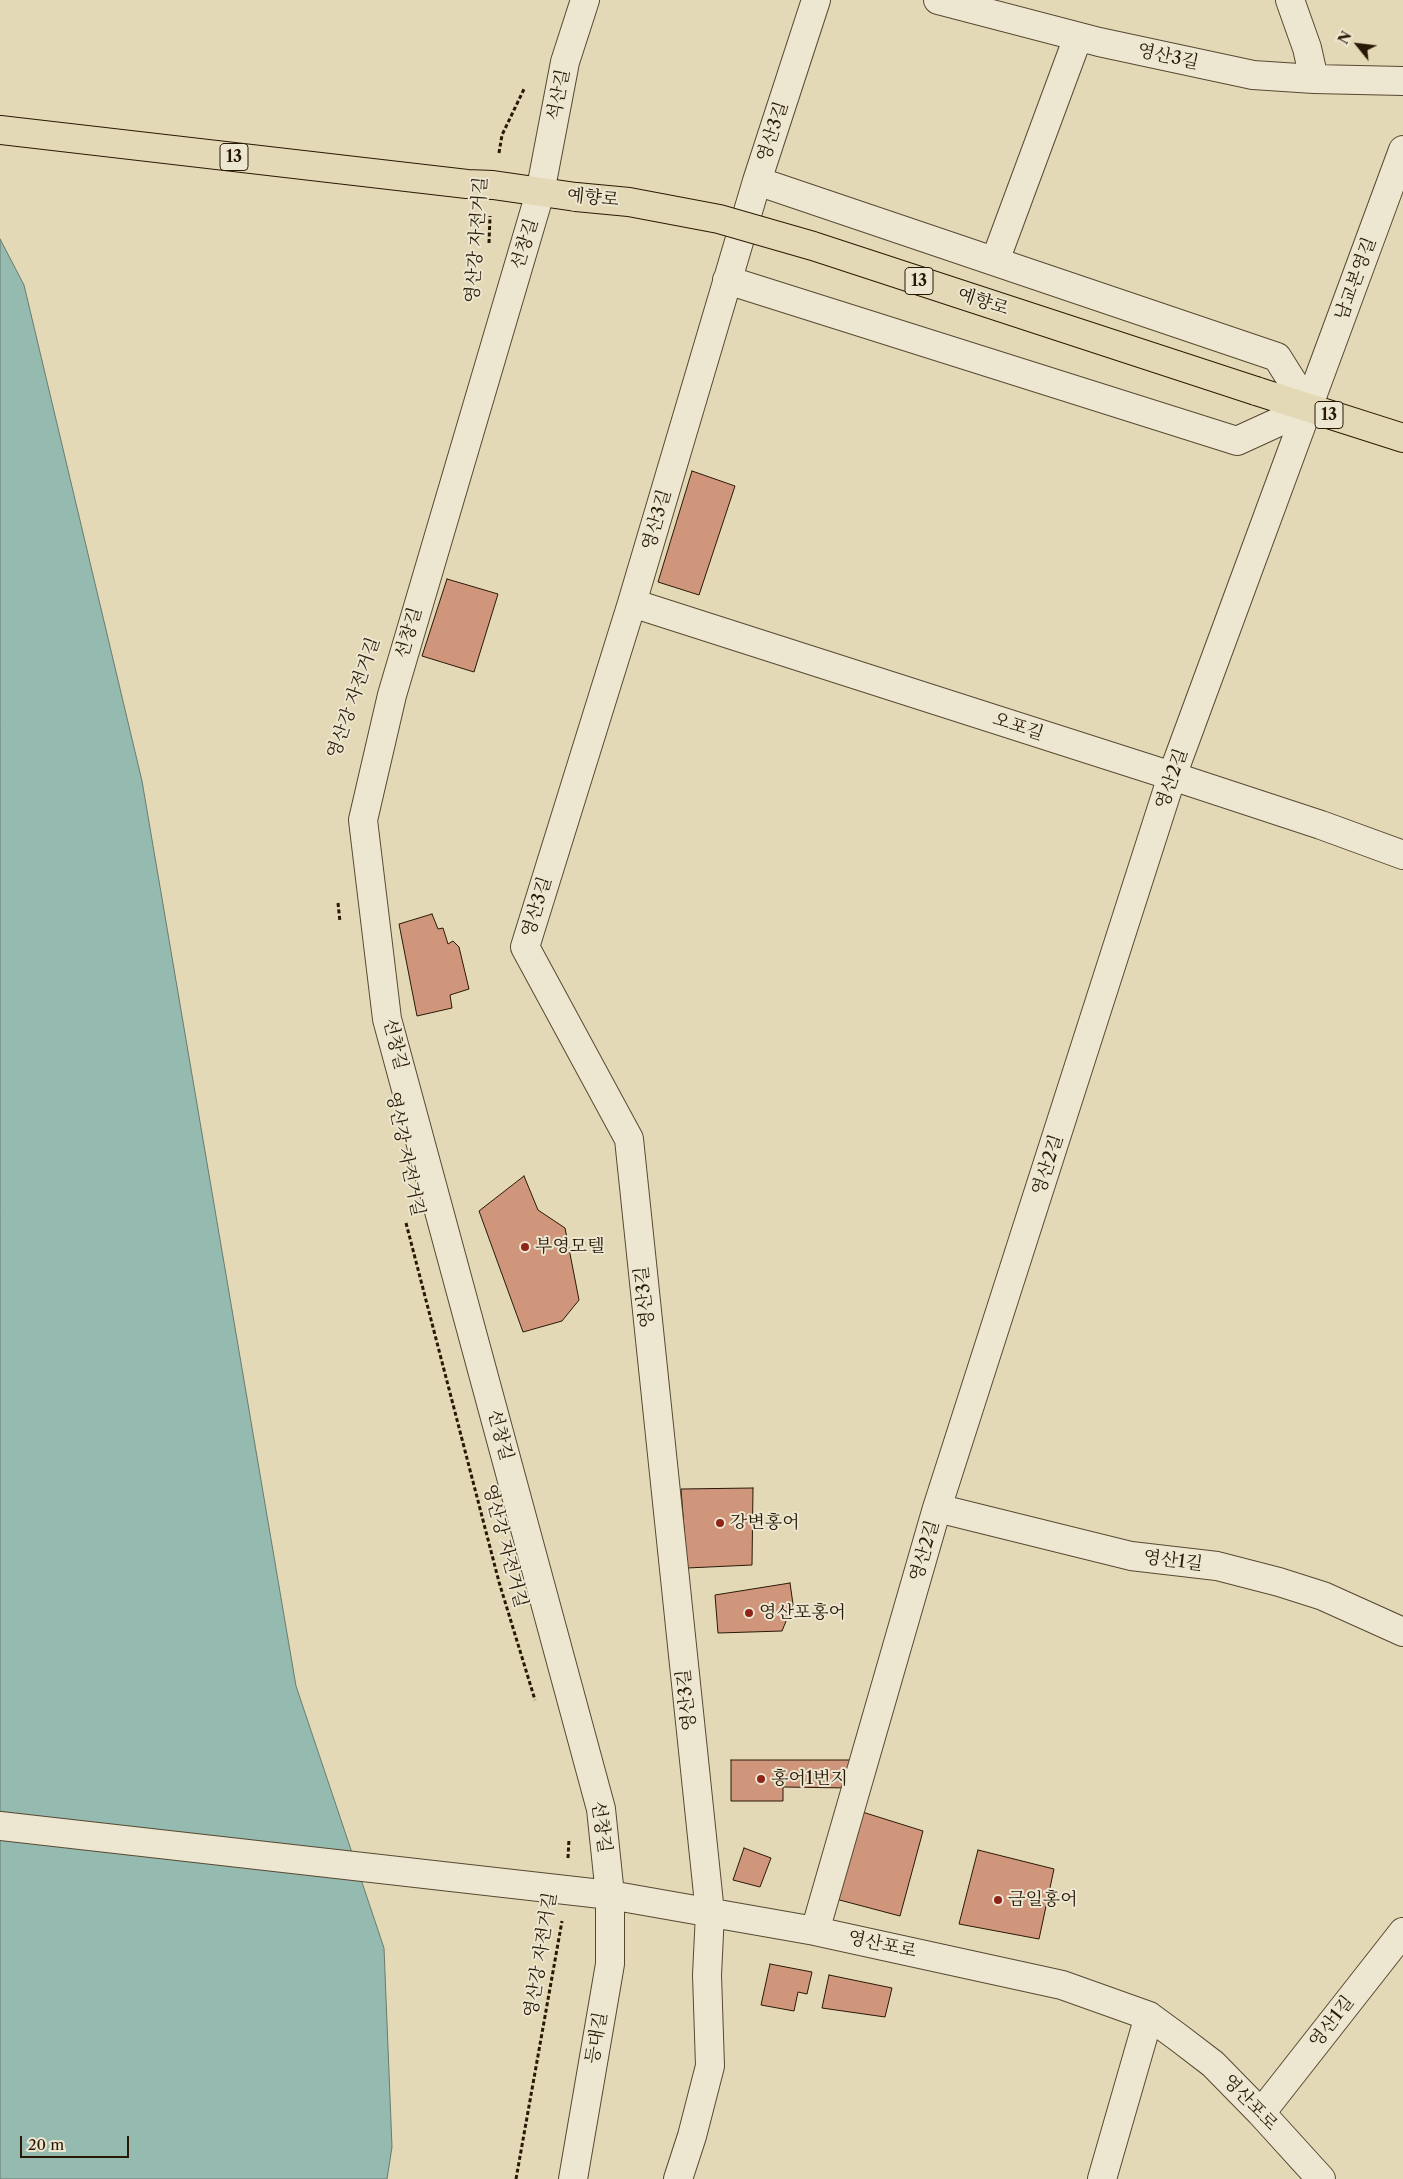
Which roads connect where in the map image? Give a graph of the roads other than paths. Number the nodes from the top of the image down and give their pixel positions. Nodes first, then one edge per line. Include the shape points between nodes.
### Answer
1 (585, 0) edge
2 (816, 0) edge
3 (938, 0) edge
4 (1290, 0) edge
5 (1078, 36) junction
6 (1314, 79) junction
7 (1403, 81) edge
8 (0, 130) edge
9 (1403, 150) edge
10 (757, 181) junction
11 (540, 193) junction
12 (995, 261) junction
13 (727, 280) junction
14 (1309, 408) junction
15 (1403, 438) edge
16 (632, 603) junction
17 (1172, 776) junction
18 (1403, 855) edge
19 (938, 1508) junction
20 (1403, 1632) edge
21 (0, 1826) edge
22 (610, 1896) junction
23 (710, 1913) junction
24 (815, 1931) junction
25 (1403, 1932) edge
26 (1149, 2016) junction
27 (1261, 2113) junction
28 (573, 2179) edge
29 (678, 2179) edge
30 (1102, 2179) edge
31 (1321, 2179) edge

1 - 11 street, 석산길 via 566,62
2 - 10 street, 영산3길
3 - 5 street, 영산3길
4 - 6 street
5 - 6 street, 영산3길 via 1252,75
5 - 12 street
6 - 7 street, 영산3길
8 - 11 main road, 예향로 / 13
9 - 14 street, 남교본영길
10 - 12 street
10 - 13 street, 영산3길
11 - 14 main road, 예향로 / 13, bridge via 629,202 728,221
11 - 22 street, 선창길 via 392,695 363,820 387,1019 600,1809
12 - 14 street via 1277,357
13 - 14 street via 1237,441
13 - 16 street, 영산3길
14 - 15 main road, 예향로 / 13
14 - 17 street, 영산2길
16 - 17 street, 오포길
16 - 23 street, 영산3길 via 524,947 629,1139
17 - 18 street, 오포길
17 - 19 street, 영산2길
19 - 20 street, 영산1길 via 1131,1556 1217,1566 1279,1582 1323,1596
19 - 24 street, 영산2길
21 - 22 street, 영산포로
22 - 23 street, 영산포로
22 - 28 street, 등대길 via 610,1964
23 - 24 street, 영산포로
23 - 29 street, 영산3길 via 707,1975 710,2066
24 - 26 street, 영산포로 via 1062,1985
25 - 27 street, 영산1길
26 - 27 street, 영산포로 via 1213,2064
26 - 30 street
27 - 31 street, 영산포로

